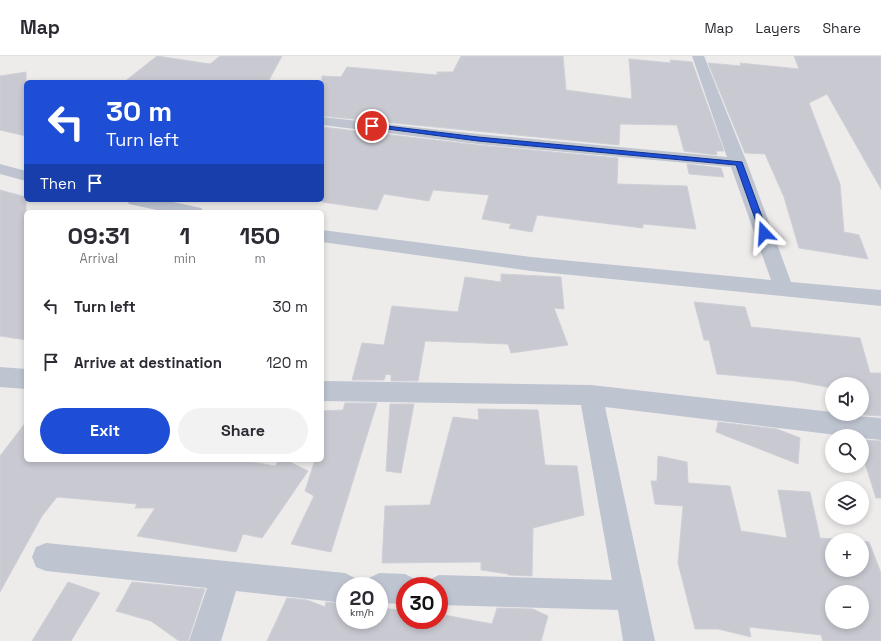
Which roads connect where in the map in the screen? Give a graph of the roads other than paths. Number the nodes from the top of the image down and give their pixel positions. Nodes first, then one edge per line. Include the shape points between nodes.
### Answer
1 (698, 56) edge
2 (324, 121) edge
3 (739, 163) junction
4 (0, 169) edge
5 (24, 175) edge
6 (150, 202) edge
7 (189, 207) edge
8 (324, 236) edge
9 (784, 289) junction
10 (881, 298) edge
11 (0, 377) edge
12 (24, 379) edge
13 (324, 391) edge
14 (591, 395) junction
15 (881, 429) edge
16 (46, 557) dead end
17 (226, 575) junction
18 (336, 587) edge
19 (448, 590) edge
20 (630, 595) junction
21 (205, 641) edge
22 (639, 641) edge

1 - 3 street
2 - 3 street via 478,139
3 - 9 street
4 - 5 street
6 - 7 street
8 - 9 street via 419,252 532,265
9 - 10 street
11 - 12 street
13 - 14 street
14 - 15 street
14 - 20 street
16 - 17 street
17 - 18 street
17 - 21 street
19 - 20 street
20 - 22 street

